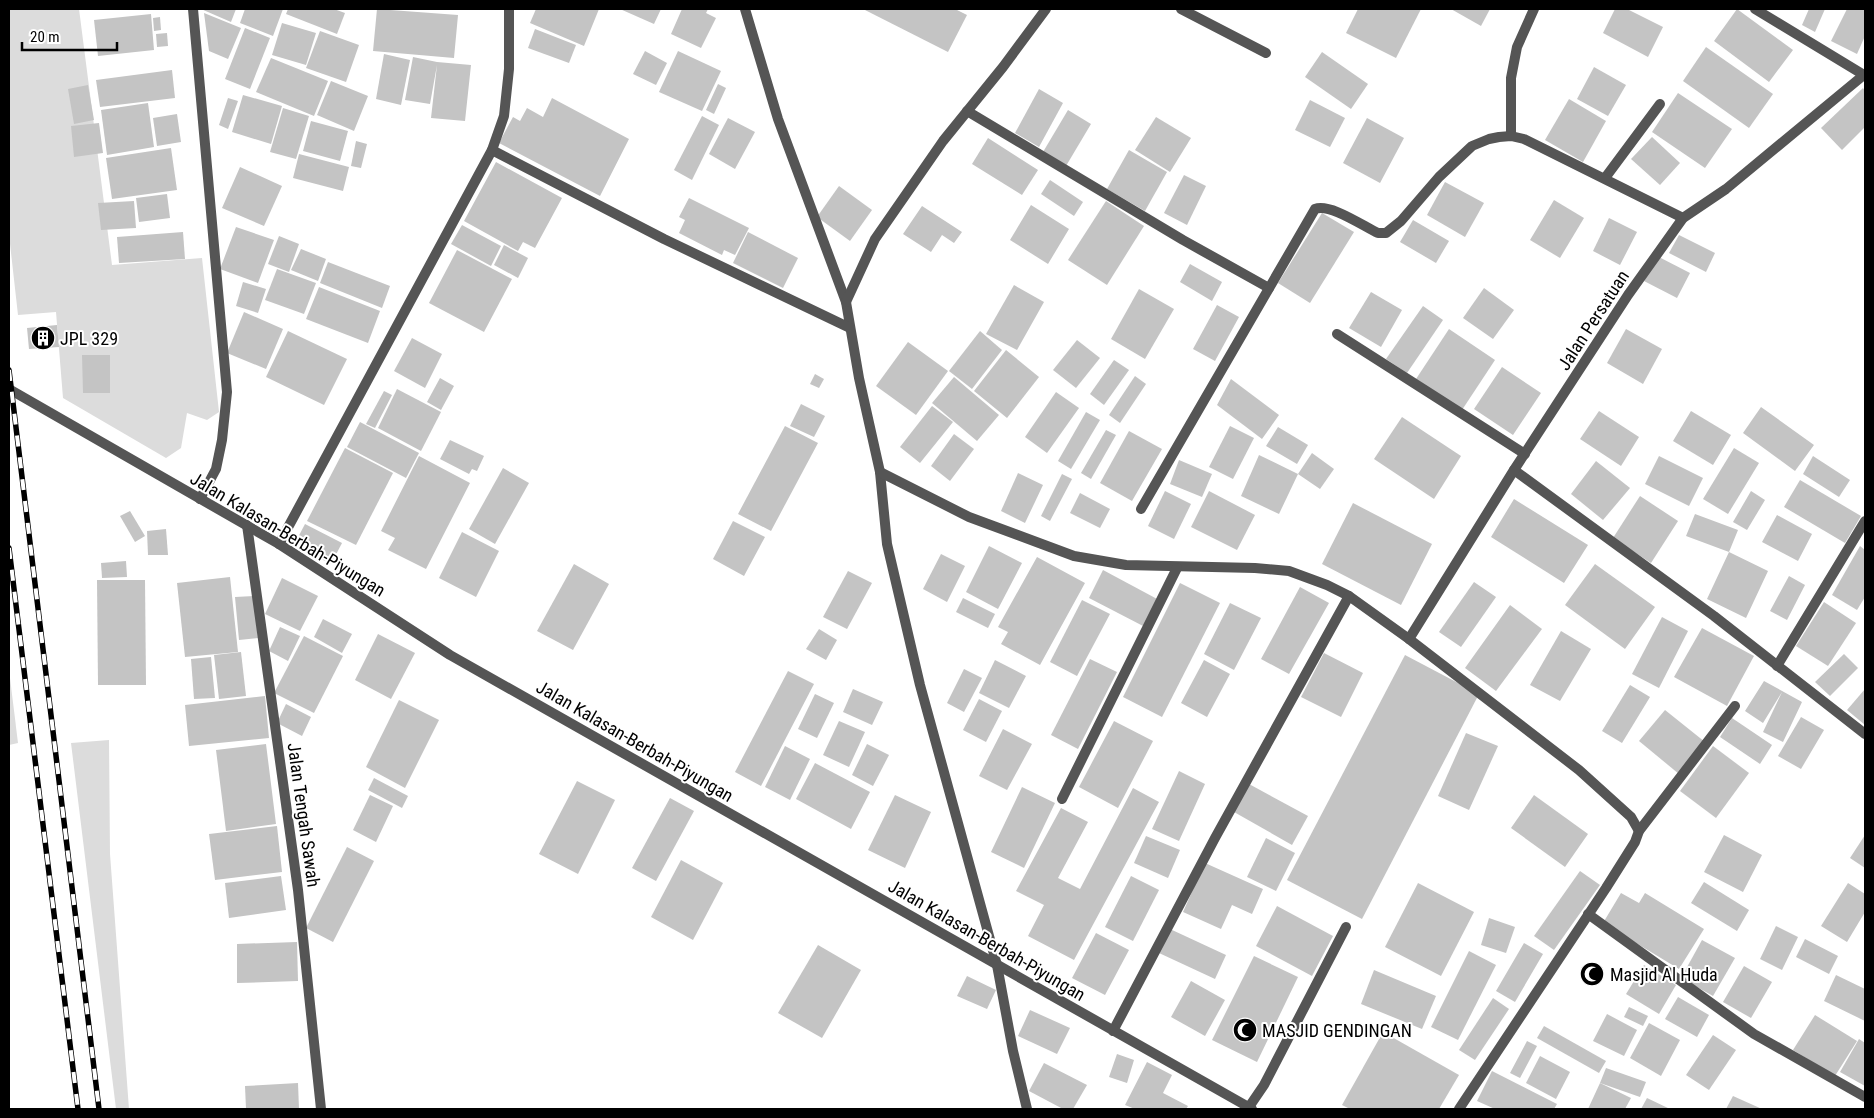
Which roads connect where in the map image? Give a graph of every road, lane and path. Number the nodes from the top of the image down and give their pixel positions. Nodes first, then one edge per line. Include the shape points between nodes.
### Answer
1 (193, 9) edge
2 (509, 9) edge
3 (745, 9) edge
4 (1046, 9) edge
5 (1182, 9) edge
6 (1534, 9) edge
7 (1756, 9) edge
8 (1266, 53) dead end
9 (1865, 74) edge
10 (1660, 104) dead end
11 (967, 111) junction
12 (1511, 136) junction
13 (492, 150) junction
14 (1605, 178) junction
15 (1683, 218) junction
16 (1270, 288) junction
17 (846, 302) junction
18 (850, 328) junction
19 (1337, 334) dead end
20 (9, 389) edge
21 (1525, 454) junction
22 (1514, 470) junction
23 (880, 472) junction
24 (200, 499) junction
25 (1141, 509) dead end
26 (1865, 521) edge
27 (247, 526) junction
28 (279, 544) junction
29 (1177, 568) junction
30 (1349, 596) junction
31 (1409, 639) junction
32 (1777, 666) junction
33 (1735, 706) dead end
34 (1865, 734) edge
35 (1062, 799) dead end
36 (1639, 831) junction
37 (1588, 914) junction
38 (1346, 927) dead end
39 (997, 965) junction
40 (1114, 1031) junction
41 (1865, 1097) edge
42 (1251, 1108) edge
43 (321, 1109) edge
44 (1027, 1109) edge
45 (1459, 1109) edge

1 - 24 street via 227,392 216,470
2 - 13 street via 509,69 504,116
3 - 17 street via 778,119
4 - 11 street
5 - 8 street
6 - 12 street via 1517,46 1511,78
7 - 9 street
9 - 15 street, Jalan Persatuan via 1726,189
10 - 14 street
11 - 16 street
11 - 17 street via 943,140 875,239
12 - 14 street via 1524,139
12 - 16 street via 1489,139 1472,146 1386,233 1378,233 1330,209 1315,209
13 - 18 street via 664,239
13 - 28 street
14 - 15 street
15 - 21 street, Jalan Persatuan via 1628,294
16 - 25 street
17 - 18 street
18 - 23 street
19 - 21 street
20 - 24 street, Jalan Kalasan-Berbah-Piyungan
21 - 22 street, Jalan Persatuan
22 - 31 street, Jalan Persatuan
22 - 32 street
23 - 29 street via 969,517 1074,556 1126,566
23 - 39 street via 887,544 920,684
24 - 27 street, Jalan Kalasan-Berbah-Piyungan
26 - 32 street
27 - 28 street, Jalan Kalasan-Berbah-Piyungan
27 - 43 street, Jalan Tengah Sawah via 298,890
28 - 39 street, Jalan Kalasan-Berbah-Piyungan via 450,655
29 - 30 street via 1289,571
29 - 35 street
30 - 31 street
30 - 40 street via 1214,838
31 - 36 street via 1579,770 1631,817
32 - 34 street
33 - 36 street
36 - 37 street
37 - 41 street via 1754,1034
37 - 45 street
38 - 42 street
39 - 40 street, Jalan Kalasan-Berbah-Piyungan
39 - 44 street
40 - 42 street, Jalan Kalasan-Berbah-Piyungan

